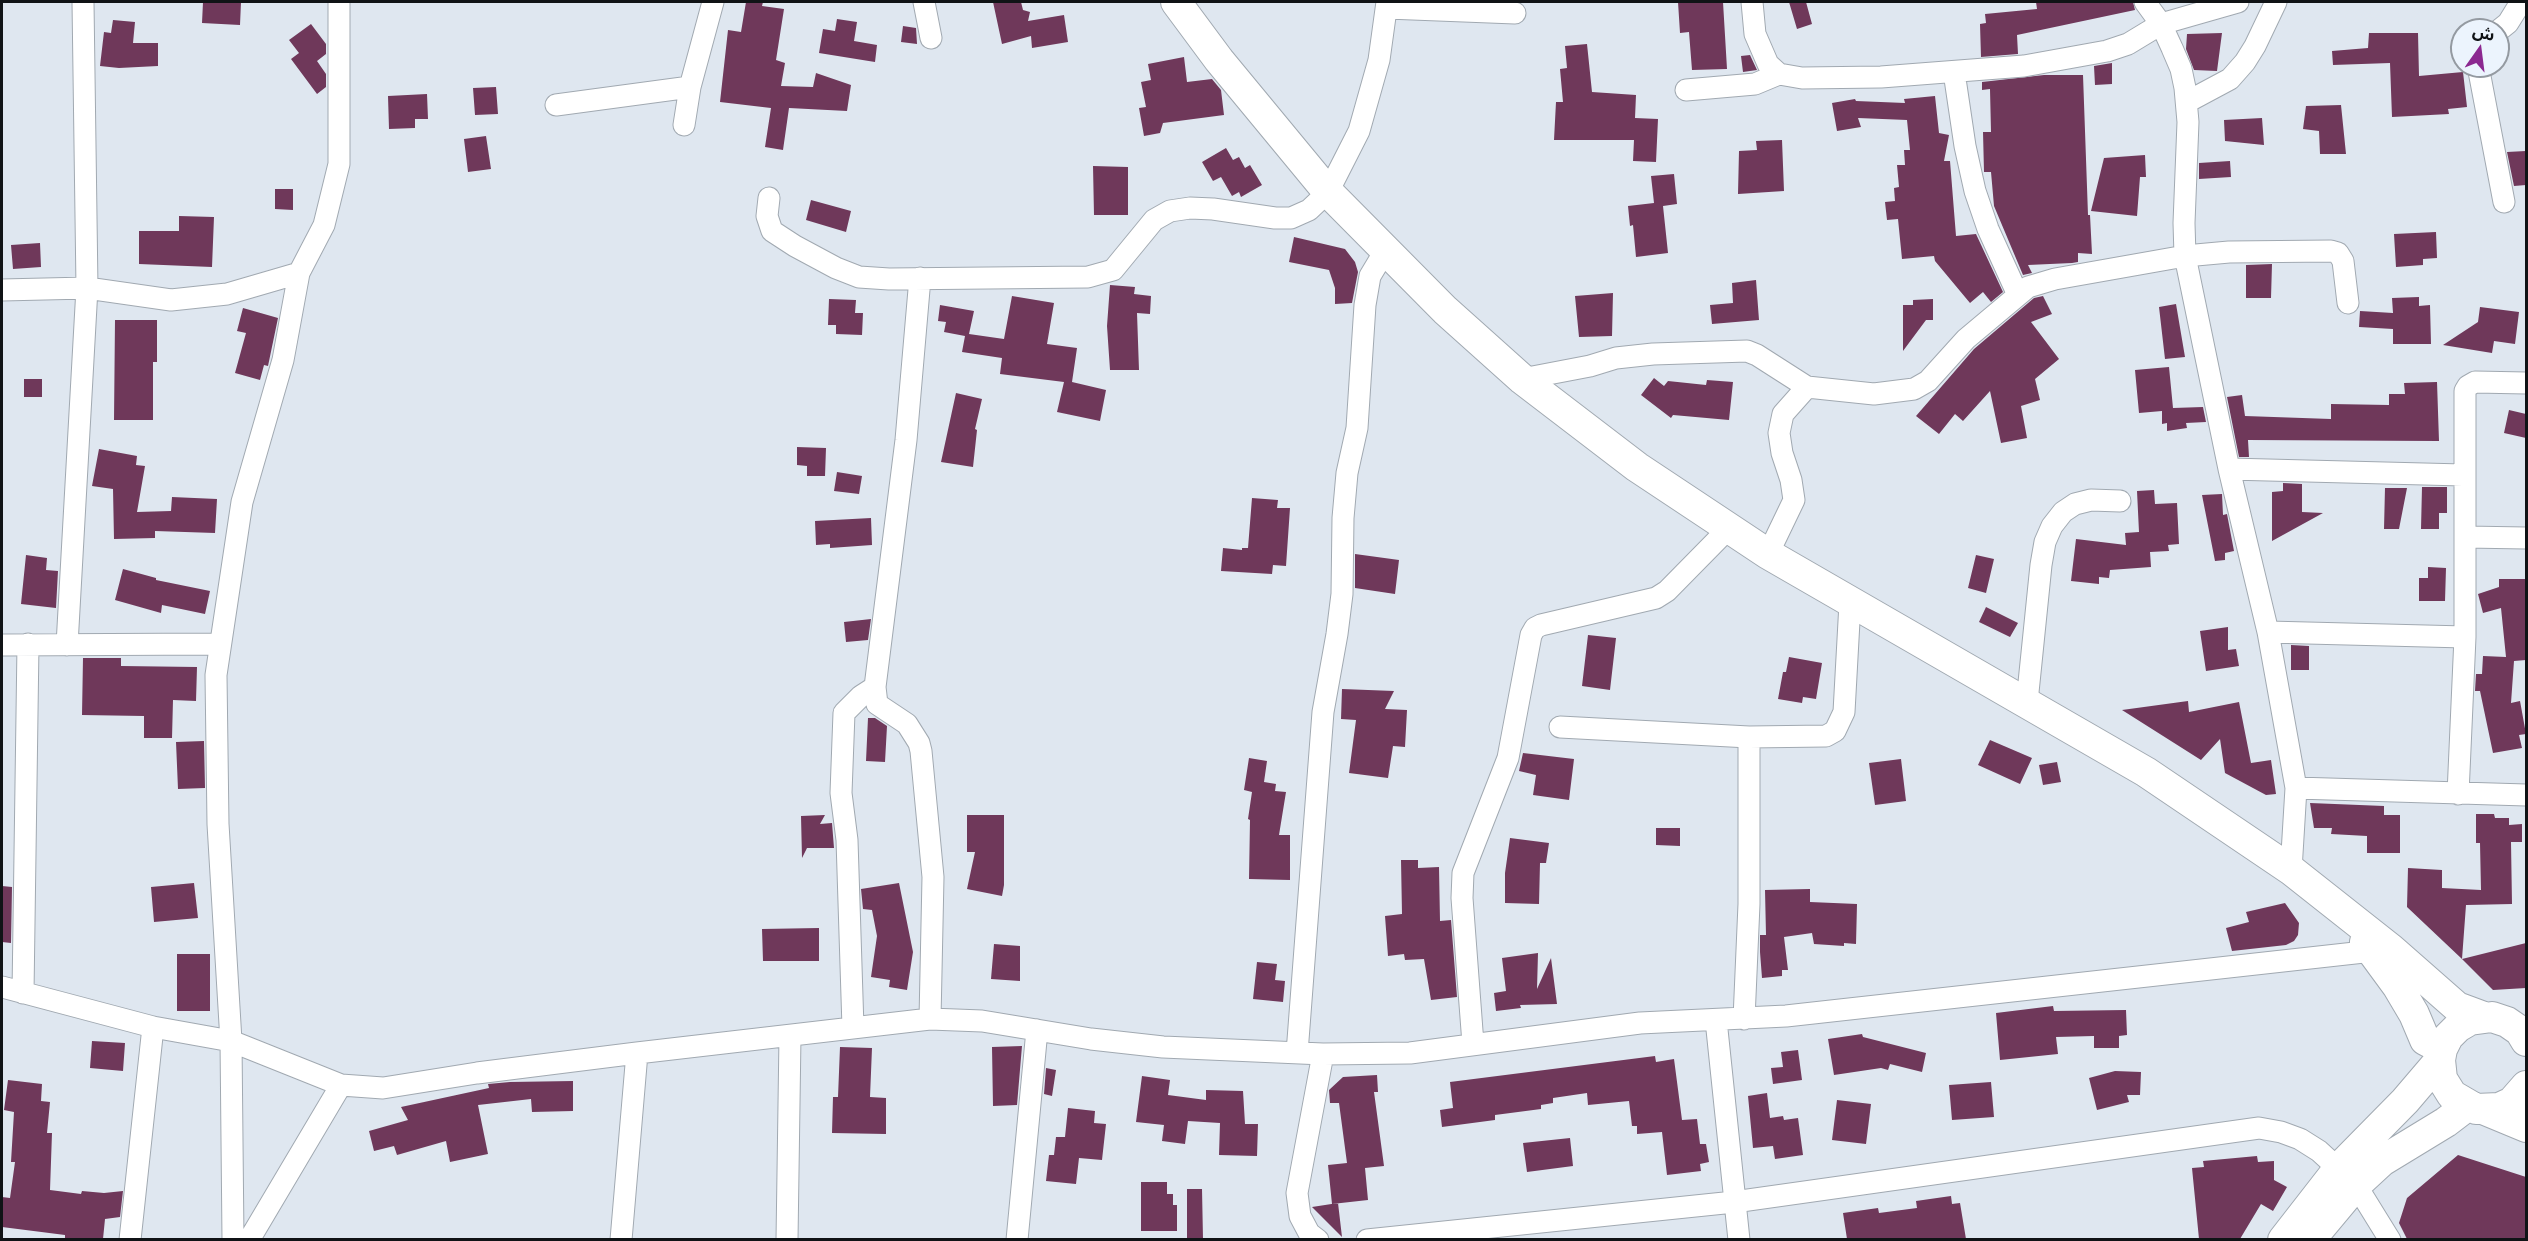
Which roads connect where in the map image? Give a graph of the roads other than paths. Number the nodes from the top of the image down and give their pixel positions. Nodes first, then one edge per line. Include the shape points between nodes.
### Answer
1 (83, 2) edge
2 (339, 2) edge
3 (713, 2) edge
4 (924, 2) edge
5 (1176, 2) edge
6 (1752, 2) edge
7 (2145, 2) edge
8 (2238, 2) edge
9 (2276, 2) edge
10 (2521, 2) edge
11 (1387, 5) edge
12 (1515, 13) dead end
13 (2510, 20) edge
14 (2161, 24) junction
15 (931, 38) dead end
16 (1954, 72) junction
17 (1779, 75) junction
18 (2480, 78) edge
19 (690, 87) junction
20 (1686, 90) dead end
21 (2187, 102) junction
22 (556, 105) dead end
23 (684, 125) dead end
24 (1328, 192) junction
25 (769, 198) dead end
26 (2504, 202) dead end
27 (1385, 251) junction
28 (2185, 256) junction
29 (299, 273) junction
30 (920, 278) junction
31 (87, 288) junction
32 (2, 290) edge
33 (2018, 295) junction
34 (2348, 303) dead end
35 (1522, 379) junction
36 (2526, 383) edge
37 (1807, 387) junction
38 (2229, 469) junction
39 (2463, 475) junction
40 (2121, 501) dead end
41 (1728, 529) junction
42 (2466, 537) junction
43 (2526, 538) edge
44 (1768, 554) junction
45 (1850, 603) junction
46 (2268, 632) junction
47 (2464, 637) junction
48 (28, 644) junction
49 (219, 644) junction
50 (2, 645) edge
51 (67, 645) junction
52 (875, 687) junction
53 (2027, 702) junction
54 (1560, 728) dead end
55 (1749, 737) junction
56 (2296, 788) junction
57 (2458, 794) junction
58 (2526, 795) edge
59 (2291, 870) junction
60 (2381, 951) junction
61 (2, 987) edge
62 (23, 993) junction
63 (2526, 1013) edge
64 (2488, 1017) junction
65 (1744, 1019) junction
66 (930, 1020) junction
67 (1716, 1020) junction
68 (153, 1027) junction
69 (853, 1028) junction
70 (1037, 1030) junction
71 (790, 1036) junction
72 (231, 1041) junction
73 (2526, 1041) edge
74 (1473, 1044) junction
75 (637, 1053) junction
76 (1297, 1053) junction
77 (1323, 1054) junction
78 (2441, 1055) junction
79 (341, 1085) junction
80 (2526, 1086) edge
81 (2476, 1108) junction
82 (2526, 1127) edge
83 (2347, 1177) junction
84 (1734, 1202) junction
85 (130, 1239) edge
86 (233, 1239) edge
87 (249, 1239) edge
88 (621, 1239) edge
89 (787, 1239) edge
90 (1017, 1239) edge
91 (1318, 1239) edge
92 (1366, 1239) edge
93 (1739, 1239) edge
94 (2283, 1239) edge
95 (2310, 1239) edge
96 (2390, 1239) edge

1 - 31 street
2 - 29 street via 339,164 324,225
3 - 19 street
4 - 15 street
5 - 24 main road
6 - 17 street via 1755,34 1768,64
7 - 14 street
8 - 14 street
9 - 21 street via 2254,46 2230,79
10 - 13 street
11 - 12 street
11 - 24 street via 1379,60 1359,131
14 - 16 street via 2128,44 2107,51 2024,66
14 - 21 street via 2181,69
16 - 17 street via 1881,77
16 - 33 street via 1975,191
17 - 20 street via 1755,84
18 - 26 street
19 - 22 street
19 - 23 street
21 - 28 street
24 - 27 main road
24 - 30 street via 1309,210 1292,218 1213,209 1170,211 1154,220 1113,270 1088,278
25 - 30 street via 767,216 772,231 836,268 859,277
27 - 35 main road
27 - 76 street via 1370,276 1365,305 1357,428 1343,518 1341,604 1323,712
28 - 33 street via 2055,279 2028,287
28 - 34 street via 2331,250 2343,261
28 - 38 street
29 - 31 street via 227,294 171,300
29 - 49 street via 283,360 242,502
30 - 52 street via 906,440
31 - 32 street
31 - 51 street
33 - 37 street via 1966,339 1928,381 1914,389 1874,394
35 - 37 street via 1616,358 1747,351
35 - 41 main road
36 - 39 street via 2475,382 2468,386
37 - 44 street via 1783,414 1779,433 1794,500
38 - 39 street
38 - 46 street
39 - 42 street
40 - 53 street via 2075,504 2052,526 2041,565
41 - 44 main road
41 - 74 street via 1656,598 1541,625 1531,635 1508,758 1463,873
42 - 43 street
42 - 47 street
44 - 45 main road
45 - 53 main road
45 - 55 street via 1844,712 1835,731 1826,736
46 - 47 street
46 - 56 street
47 - 57 street
48 - 50 street
48 - 51 street
48 - 62 street
49 - 51 street
49 - 72 street via 218,824
52 - 66 street via 878,704 907,724 921,752 933,877
52 - 69 street via 844,713 841,793 847,840
53 - 59 main road via 2146,771
54 - 55 street
55 - 65 street
56 - 57 street
56 - 59 street
57 - 58 street
59 - 60 main road via 2345,912
60 - 64 main road via 2457,1007
60 - 65 street
60 - 78 main road via 2425,1040
61 - 62 street
62 - 68 street
63 - 64 main road
64 - 73 main road via 2507,1022
64 - 78 main road via 2458,1027 2448,1037
65 - 67 street
66 - 69 street
66 - 70 street via 982,1021
67 - 74 street via 1640,1023
67 - 84 street
68 - 72 street
68 - 85 street
69 - 71 street
70 - 76 street via 1163,1047
70 - 90 street
71 - 75 street
71 - 89 street
72 - 79 street
72 - 86 street
74 - 77 street via 1410,1053
75 - 79 street via 477,1073 403,1087
75 - 88 street
76 - 77 street
77 - 91 street via 1297,1193 1300,1216
78 - 81 main road via 2442,1079 2452,1095
78 - 83 main road
79 - 87 street
80 - 81 main road via 2512,1102 2499,1108
81 - 82 main road
81 - 83 main road
83 - 84 street via 2300,1139 2259,1128
83 - 94 main road
83 - 95 main road
83 - 96 street
84 - 92 street
84 - 93 street

